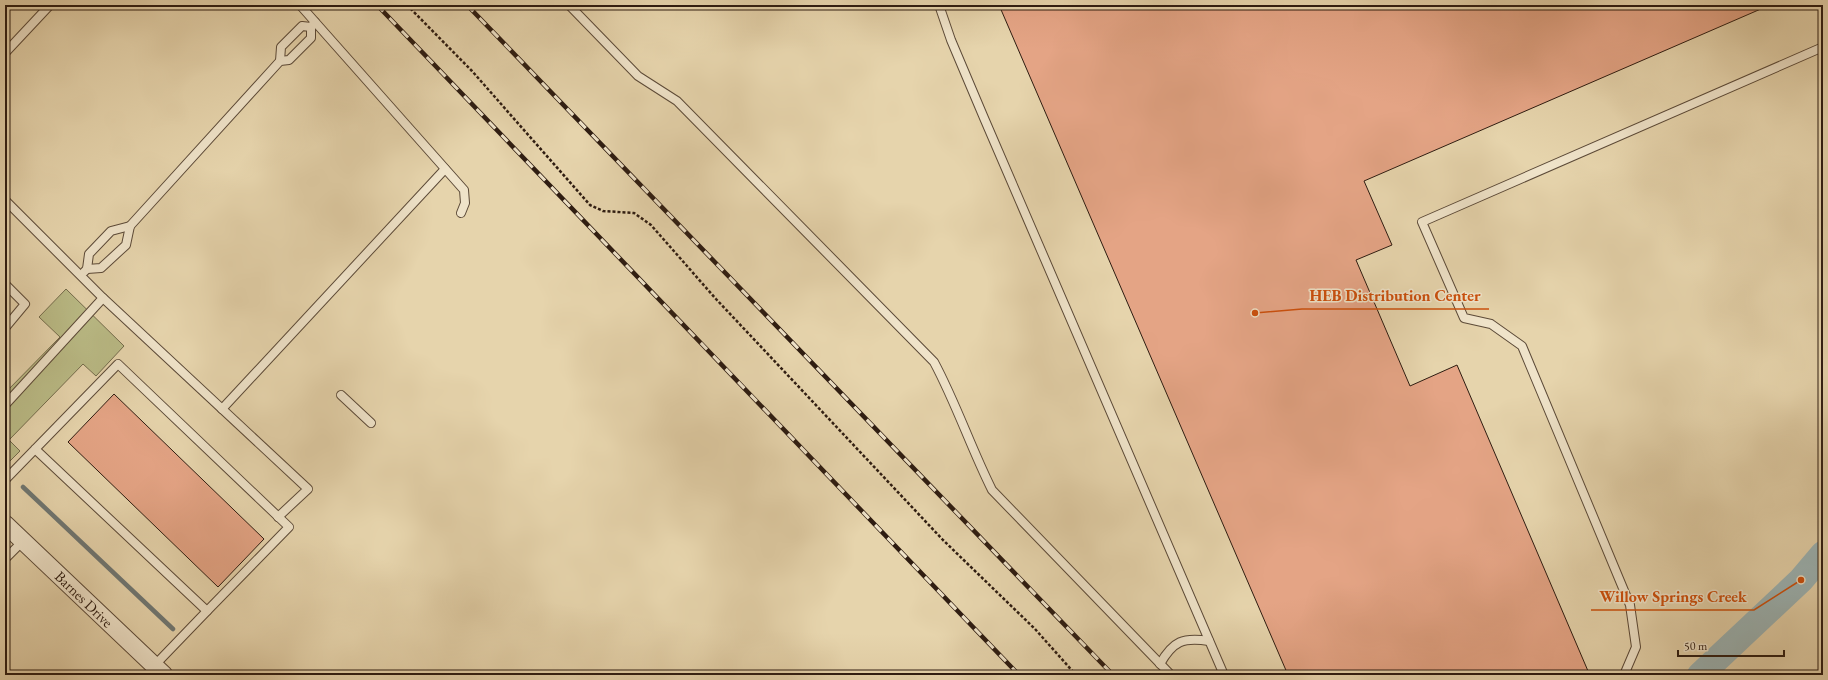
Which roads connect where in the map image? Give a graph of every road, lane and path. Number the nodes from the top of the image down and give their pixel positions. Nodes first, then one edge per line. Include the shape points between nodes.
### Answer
1 (50, 5) edge
2 (300, 5) edge
3 (407, 5) edge
4 (569, 5) edge
5 (939, 5) edge
6 (313, 25) junction
7 (1823, 47) edge
8 (5, 54) edge
9 (280, 61) junction
10 (445, 169) junction
11 (5, 200) edge
12 (461, 213) dead end
13 (130, 226) junction
14 (87, 269) junction
15 (81, 277) junction
16 (5, 284) edge
17 (103, 298) junction
18 (5, 328) edge
19 (341, 395) dead end
20 (5, 405) edge
21 (222, 409) junction
22 (371, 423) dead end
23 (35, 450) junction
24 (5, 480) edge
25 (278, 517) junction
26 (5, 524) edge
27 (22, 541) junction
28 (5, 559) edge
29 (207, 611) junction
30 (1209, 640) junction
31 (1160, 664) junction
32 (159, 670) edge
33 (1076, 675) edge
34 (1171, 675) edge
35 (1224, 675) edge
36 (1624, 675) edge

1 - 8 lane
2 - 6 lane
3 - 33 path via 472,71 590,205 602,211 634,213 651,225 937,534 1035,629
4 - 31 lane via 638,76 677,101 934,362 951,392 992,490
5 - 30 lane via 984,118
6 - 9 lane via 311,38 289,60
6 - 9 lane via 302,26 281,47
6 - 10 lane
7 - 36 lane via 1422,222 1464,318 1491,324 1522,346 1630,605 1636,648
9 - 13 lane
10 - 12 lane via 464,190 465,203
10 - 21 lane
11 - 15 lane
13 - 14 lane via 111,231 89,254
13 - 14 lane via 126,245 101,268
14 - 15 lane
15 - 17 lane
16 - 18 lane via 26,304
17 - 20 lane
17 - 21 lane
19 - 22 lane
21 - 25 lane via 308,489
23 - 24 lane
23 - 25 lane via 118,364
23 - 29 lane
25 - 29 lane via 288,527
26 - 27 street, Barnes Drive
27 - 28 lane
27 - 32 street, Barnes Drive
29 - 32 lane
30 - 31 lane via 1194,638 1176,643
30 - 35 lane
31 - 34 lane

